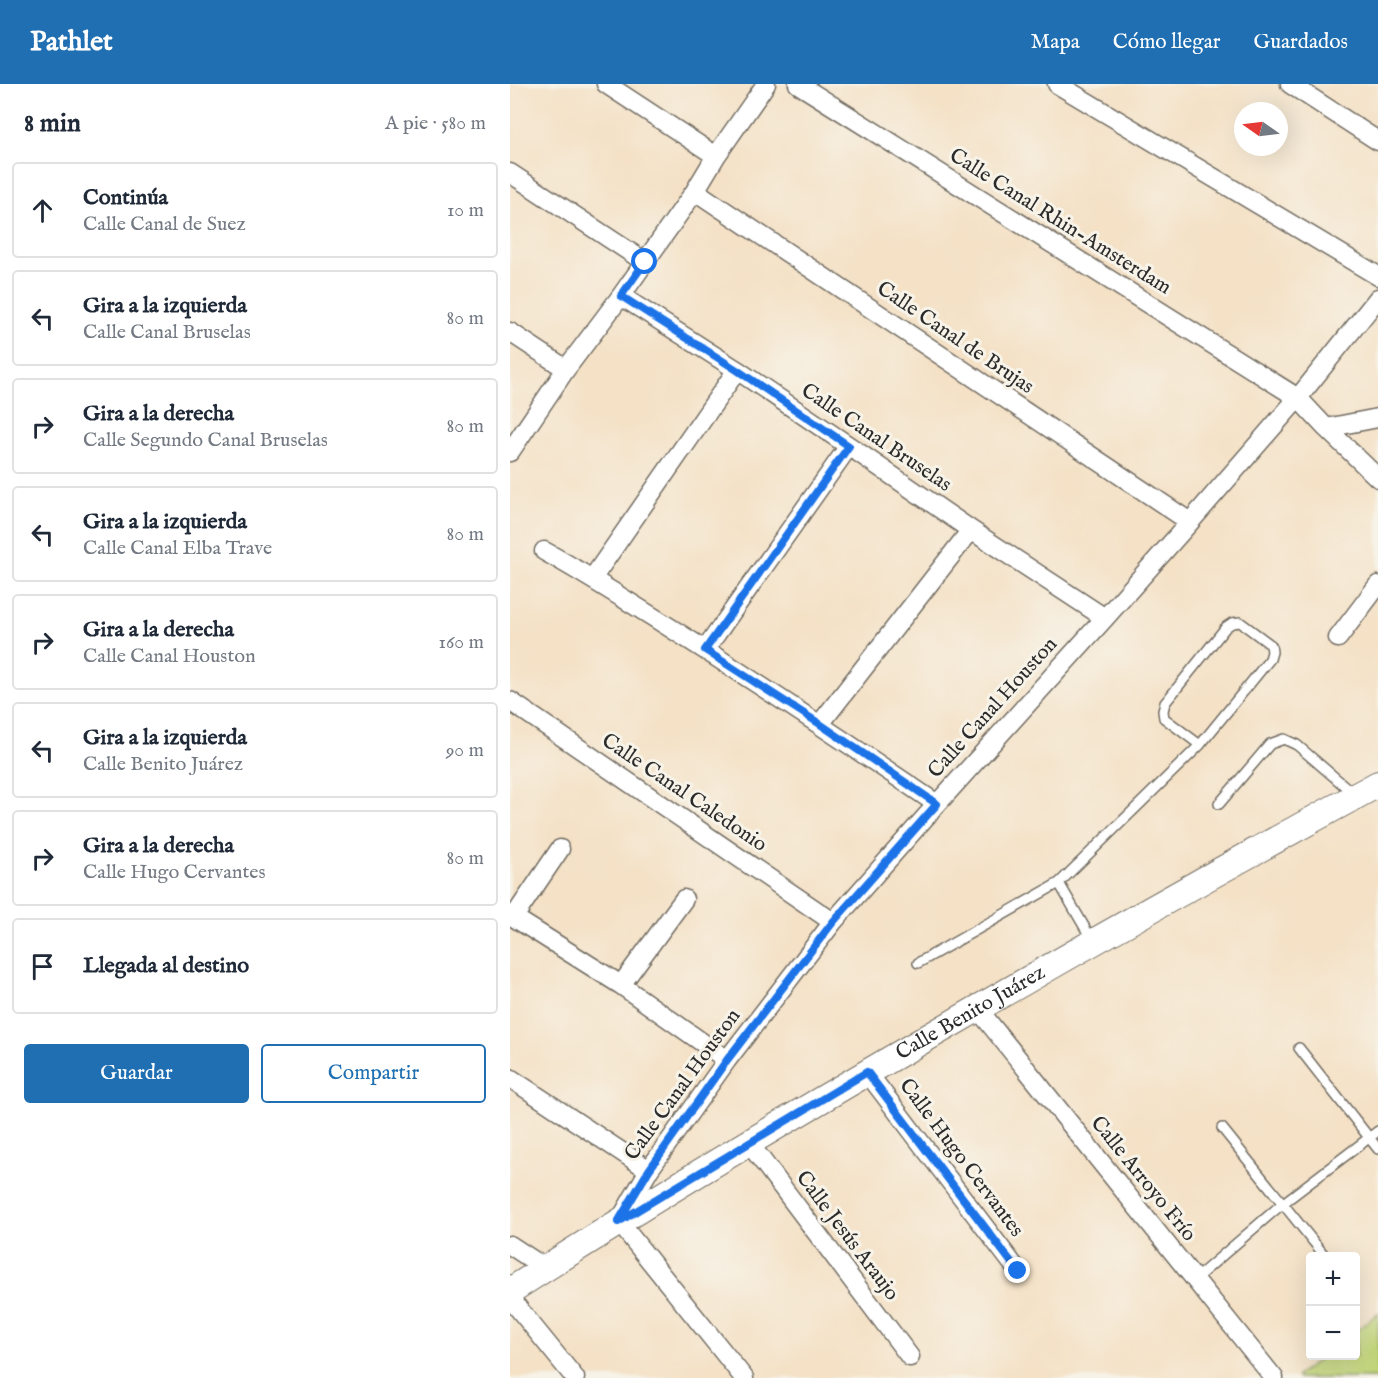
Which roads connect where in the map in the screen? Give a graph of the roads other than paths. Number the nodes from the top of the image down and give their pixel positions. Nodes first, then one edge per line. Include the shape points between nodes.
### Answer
1 (606, 84) edge
2 (766, 84) edge
3 (798, 84) edge
4 (1057, 84) edge
5 (1290, 84) edge
6 (1378, 141) edge
7 (717, 156) junction
8 (510, 173) edge
9 (695, 191) junction
10 (645, 262) junction
11 (1378, 276) edge
12 (621, 296) junction
13 (1378, 298) edge
14 (510, 332) edge
15 (566, 369) junction
16 (737, 370) junction
17 (1298, 398) junction
18 (1378, 418) edge
19 (1326, 428) junction
20 (849, 446) junction
21 (510, 452) edge
22 (1378, 478) edge
23 (1190, 522) junction
24 (971, 530) junction
25 (544, 551) dead end
26 (592, 579) junction
27 (1378, 585) edge
28 (1105, 618) junction
29 (1338, 638) dead end
30 (705, 650) junction
31 (510, 701) edge
32 (820, 724) junction
33 (1200, 745) junction
34 (1367, 790) edge
35 (937, 804) junction
36 (1219, 804) dead end
37 (560, 849) dead end
38 (1059, 884) junction
39 (684, 899) dead end
40 (512, 916) edge
41 (833, 922) junction
42 (1093, 942) junction
43 (918, 963) dead end
44 (621, 985) junction
45 (978, 1008) junction
46 (1299, 1048) dead end
47 (727, 1060) junction
48 (867, 1072) junction
49 (510, 1078) edge
50 (1222, 1128) dead end
51 (1378, 1131) edge
52 (1369, 1138) junction
53 (749, 1143) junction
54 (1378, 1149) edge
55 (649, 1170) junction
56 (1282, 1204) junction
57 (618, 1222) junction
58 (510, 1245) edge
59 (1321, 1252) edge
60 (545, 1268) junction
61 (1018, 1271) dead end
62 (1194, 1280) junction
63 (510, 1291) edge
64 (510, 1298) edge
65 (910, 1357) dead end
66 (575, 1378) edge
67 (744, 1378) edge
68 (1274, 1378) edge

1 - 7 street
2 - 7 street
3 - 17 street, Calle Canal Rhin-Amsterdam
4 - 11 street
5 - 6 street
7 - 9 street
8 - 10 street
9 - 10 street
9 - 23 street, Calle Canal de Brujas
10 - 12 street
12 - 15 street
12 - 16 street, Calle Canal Bruselas
13 - 17 street, Calle Canal Houston
14 - 15 street
15 - 21 street
16 - 20 street, Calle Canal Bruselas
16 - 26 street
17 - 19 street, Calle Canal Rhin-Amsterdam
17 - 23 street, Calle Canal Houston
18 - 19 street
19 - 22 street, Calle Canal Rhin-Amsterdam
20 - 24 street, Calle Canal Bruselas
20 - 30 street
23 - 28 street, Calle Canal Houston
24 - 28 street, Calle Canal Bruselas
24 - 32 street
25 - 26 street
26 - 30 street
27 - 29 street
28 - 35 street, Calle Canal Houston
30 - 32 street
31 - 41 street, Calle Canal Caledonio
32 - 35 street
33 - 33 lane via 1270,659 1271,645 1240,622 1226,627 1165,703 1164,718
33 - 38 lane
34 - 36 lane via 1284,739 1270,744
34 - 42 street, Calle Benito Juárez
35 - 41 street, Calle Canal Houston
37 - 40 street
38 - 42 lane
38 - 43 lane
39 - 44 street
40 - 44 street
41 - 47 street, Calle Canal Houston
42 - 45 street, Calle Benito Juárez
44 - 47 street
45 - 48 street, Calle Benito Juárez
45 - 62 street, Calle Arroyo Frío
46 - 52 lane
47 - 55 street, Calle Canal Houston
48 - 53 street, Calle Benito Juárez
48 - 61 street, Calle Hugo Cervantes
49 - 55 street
50 - 56 lane
51 - 52 lane
52 - 54 lane
52 - 56 lane
53 - 57 street, Calle Benito Juárez
53 - 65 street, Calle Jesús Araujo
55 - 57 street, Calle Canal Houston
56 - 59 lane
56 - 62 lane
57 - 60 street, Calle Benito Juárez
57 - 67 street
58 - 60 street
60 - 63 street, Calle Benito Juárez
62 - 68 street, Calle Arroyo Frío
64 - 66 street

